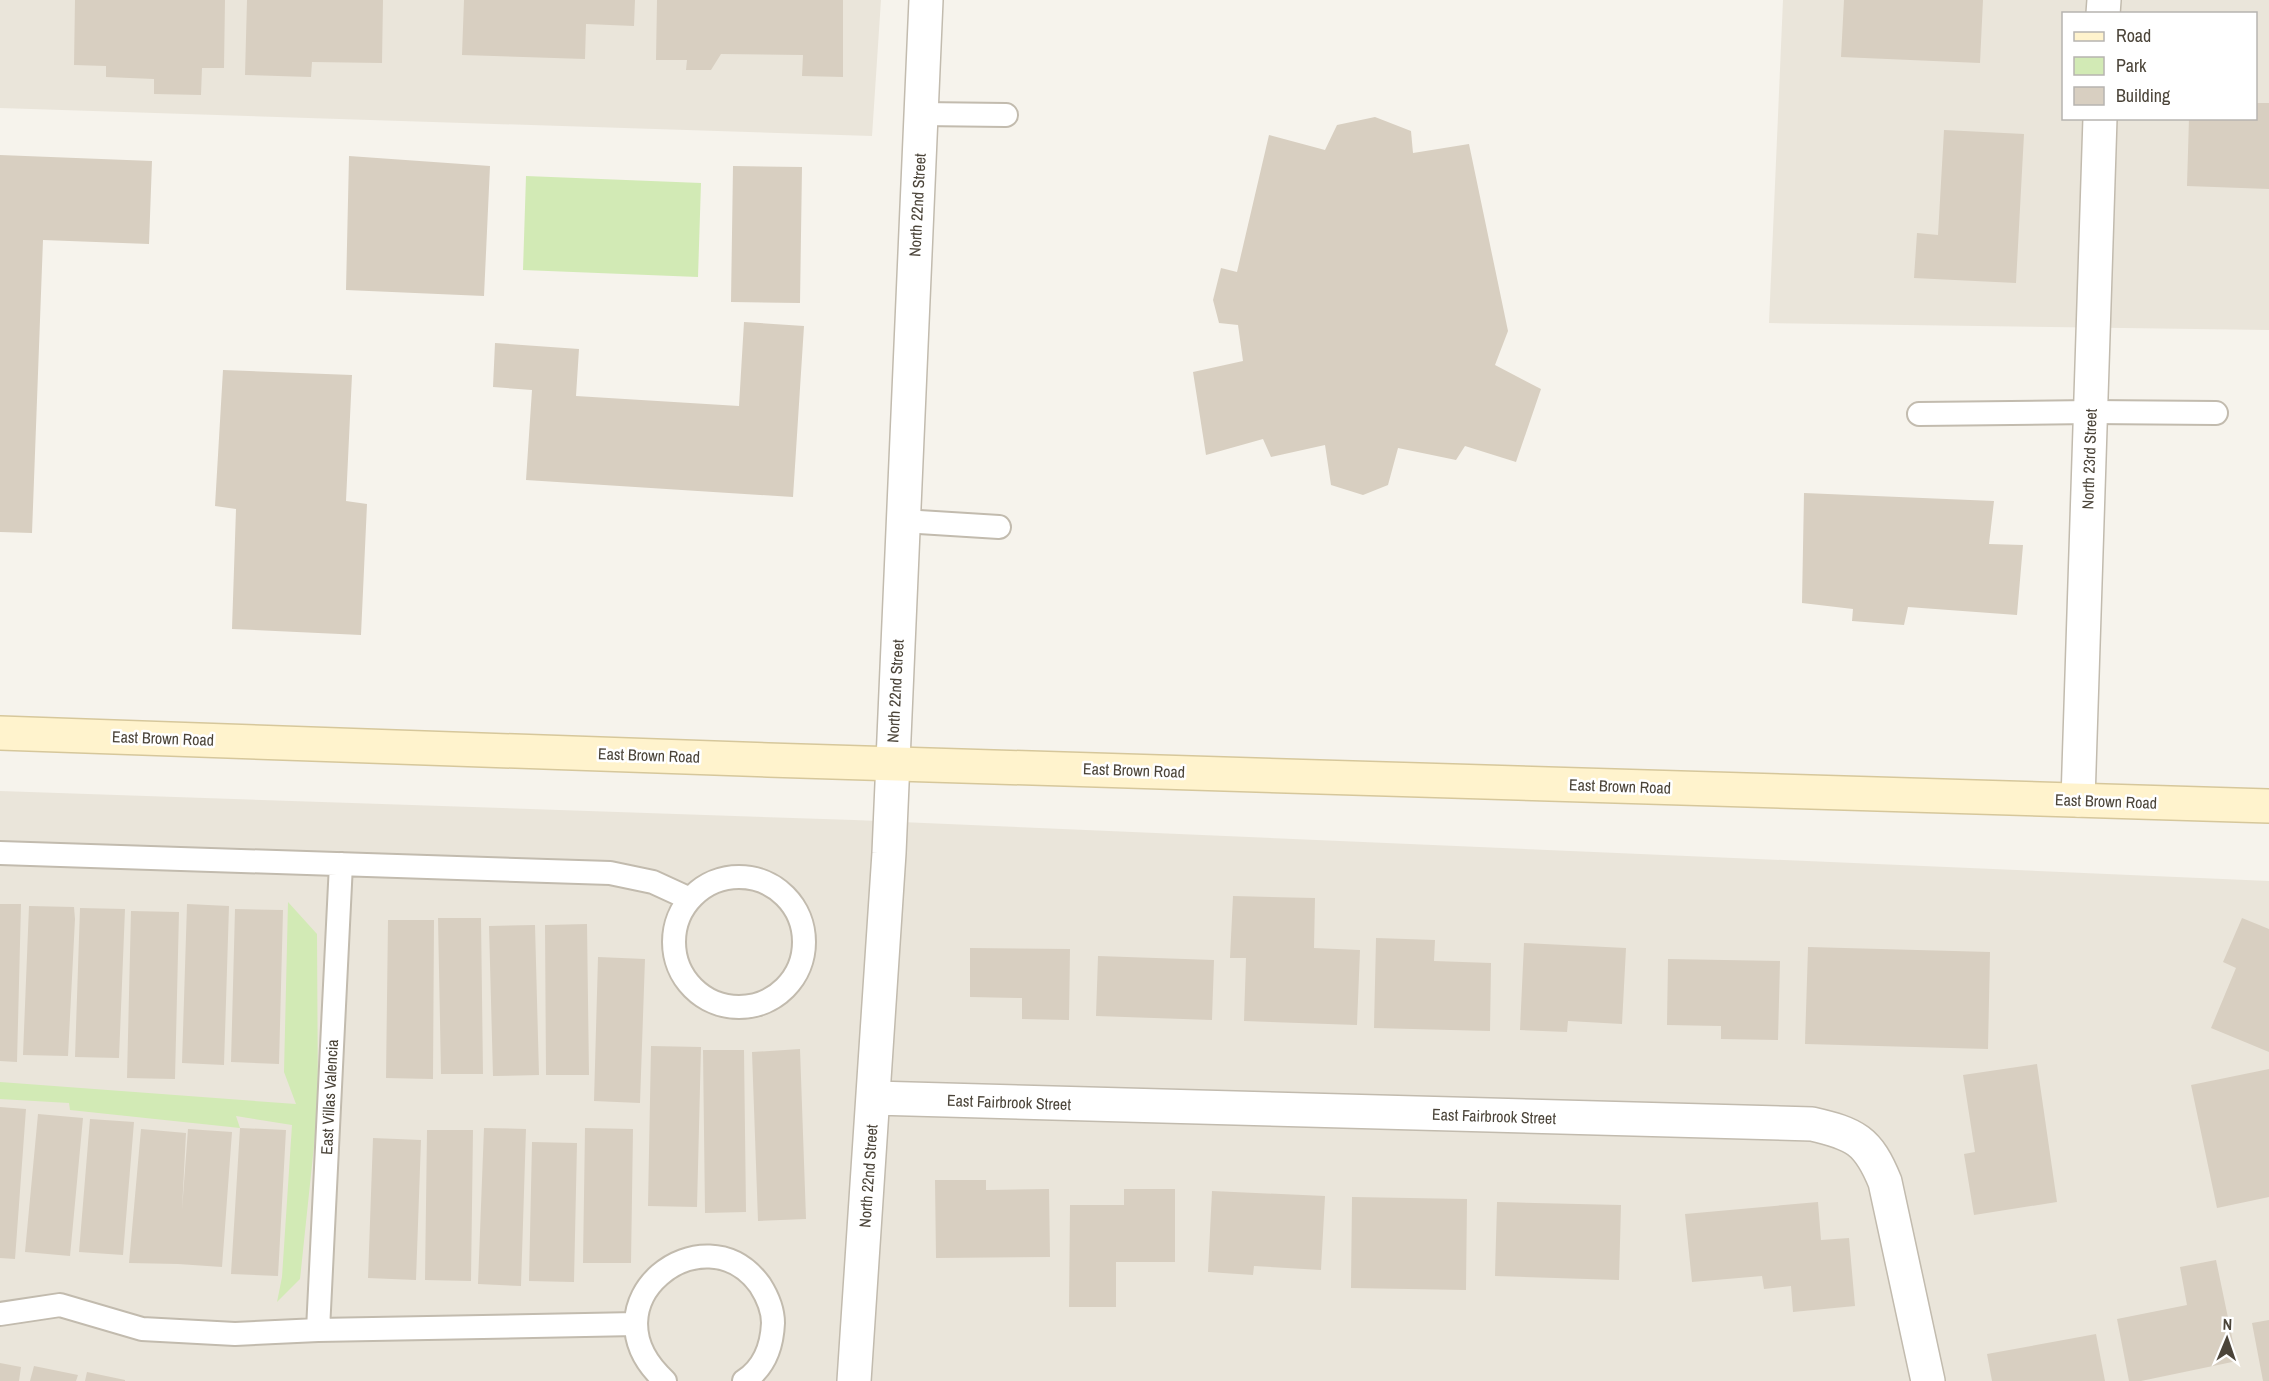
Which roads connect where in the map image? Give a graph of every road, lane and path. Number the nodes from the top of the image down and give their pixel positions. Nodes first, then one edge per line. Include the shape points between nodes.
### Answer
1 (926, 0) edge
2 (921, 114) junction
3 (1006, 115) dead end
4 (2100, 120) edge
5 (2091, 412) junction
6 (1919, 414) dead end
7 (2216, 414) dead end
8 (903, 521) junction
9 (999, 527) dead end
10 (0, 733) edge
11 (892, 763) junction
12 (2078, 800) junction
13 (2269, 806) edge
14 (0, 852) edge
15 (341, 864) junction
16 (690, 899) junction
17 (873, 1098) junction
18 (0, 1314) edge
19 (636, 1324) junction
20 (318, 1330) junction
21 (665, 1381) edge
22 (744, 1381) edge
23 (854, 1381) edge
24 (1928, 1381) edge

1 - 2 street, North 22nd Street
2 - 3 lane
2 - 8 street, North 22nd Street
4 - 5 street, North 23rd Street
5 - 6 lane
5 - 7 lane
5 - 12 street, North 23rd Street
8 - 9 lane
8 - 11 street, North 22nd Street
10 - 11 main road, East Brown Road
11 - 12 main road, East Brown Road
11 - 17 street, North 22nd Street
12 - 13 main road, East Brown Road
14 - 15 lane
15 - 16 lane via 610,873 653,882
15 - 20 lane, East Villas Valencia
16 - 16 lane via 680,914 673,946 684,979 695,991 710,1001 743,1007 775,997 788,985 798,971 804,938 794,906 782,893 752,878 735,877 703,888
17 - 23 street, North 22nd Street
17 - 24 street, East Fairbrook Street via 1800,1124 1839,1131 1861,1141 1876,1160 1885,1182
18 - 20 lane via 60,1305 142,1329 235,1334
19 - 20 lane
19 - 21 lane via 639,1347 651,1368
19 - 22 lane via 640,1302 651,1282 669,1267 690,1258 714,1257 736,1264 754,1277 767,1295 773,1316 772,1338 764,1360

